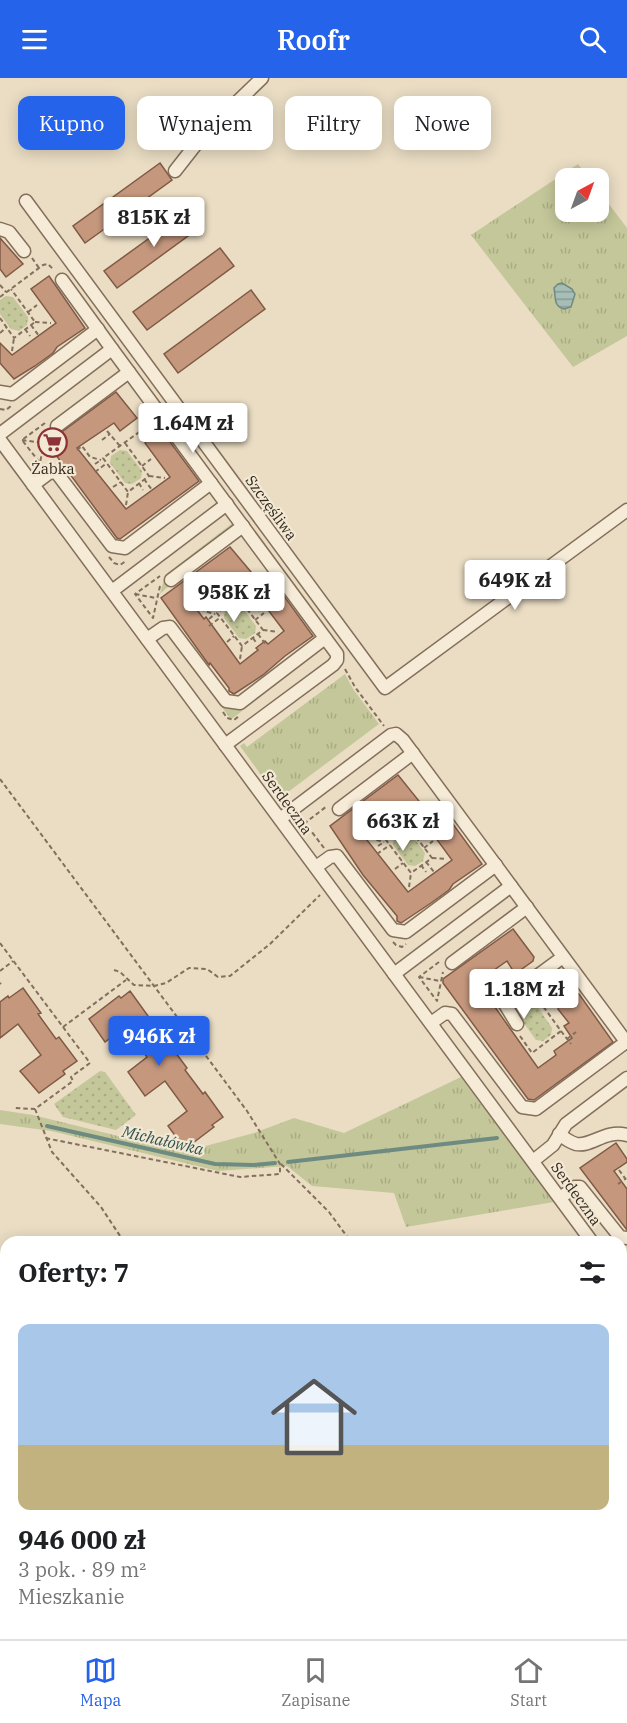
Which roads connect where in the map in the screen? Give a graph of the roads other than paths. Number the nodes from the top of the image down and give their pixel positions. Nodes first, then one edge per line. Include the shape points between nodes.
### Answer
1 (262, 78) edge
2 (175, 171) dead end
3 (26, 201) dead end
4 (0, 229) edge
5 (24, 251) dead end
6 (62, 280) road end
7 (98, 329) junction
8 (112, 349) junction
9 (129, 372) junction
10 (0, 392) edge
11 (57, 426) dead end
12 (0, 434) edge
13 (0, 440) edge
14 (211, 483) junction
15 (33, 485) junction
16 (227, 504) junction
17 (627, 510) edge
18 (243, 526) junction
19 (171, 580) dead end
20 (112, 591) junction
21 (325, 638) junction
22 (147, 639) junction
23 (225, 745) junction
24 (413, 753) junction
25 (335, 806) road end
26 (280, 819) junction
27 (496, 865) junction
28 (316, 867) junction
29 (511, 886) junction
30 (527, 907) junction
31 (563, 957) junction
32 (452, 963) dead end
33 (394, 974) junction
34 (431, 1023) junction
35 (516, 1026) road end
36 (627, 1042) edge
37 (627, 1078) edge
38 (559, 1134) junction
39 (627, 1135) edge
40 (533, 1161) junction
41 (560, 1198) junction
42 (588, 1236) edge
43 (619, 1236) edge

1 - 2 street via 204,134
3 - 17 street, Szczęśliwa via 385,688
4 - 5 street via 9,232
6 - 7 street
7 - 8 street
7 - 10 street via 12,394
8 - 9 street
8 - 12 street
9 - 11 street
9 - 14 street
13 - 15 street, Serdeczna
14 - 15 street via 125,548 112,546 56,472
14 - 16 street
15 - 20 street, Serdeczna
16 - 18 street
16 - 20 street
18 - 19 street
18 - 21 street
20 - 22 street, Serdeczna
21 - 22 street via 240,703 226,701 170,627
21 - 23 street via 338,655 333,665
22 - 23 street, Serdeczna
23 - 26 street, Serdeczna
24 - 25 street
24 - 26 street via 400,736 391,735
24 - 27 street
26 - 28 street, Serdeczna
27 - 28 street via 406,932 393,930 341,860 330,857
27 - 29 street
28 - 33 street, Serdeczna
29 - 30 street
29 - 33 street
30 - 31 street
30 - 32 street
31 - 35 street via 503,1001
31 - 36 street
33 - 34 street, Serdeczna
34 - 36 street via 445,1013 452,1014 522,1107 536,1109
34 - 40 street, Serdeczna
37 - 38 street via 568,1122
38 - 39 street via 580,1144 611,1134
38 - 40 street via 553,1145
40 - 41 street, Serdeczna
41 - 42 street, Serdeczna
41 - 43 street via 580,1187

